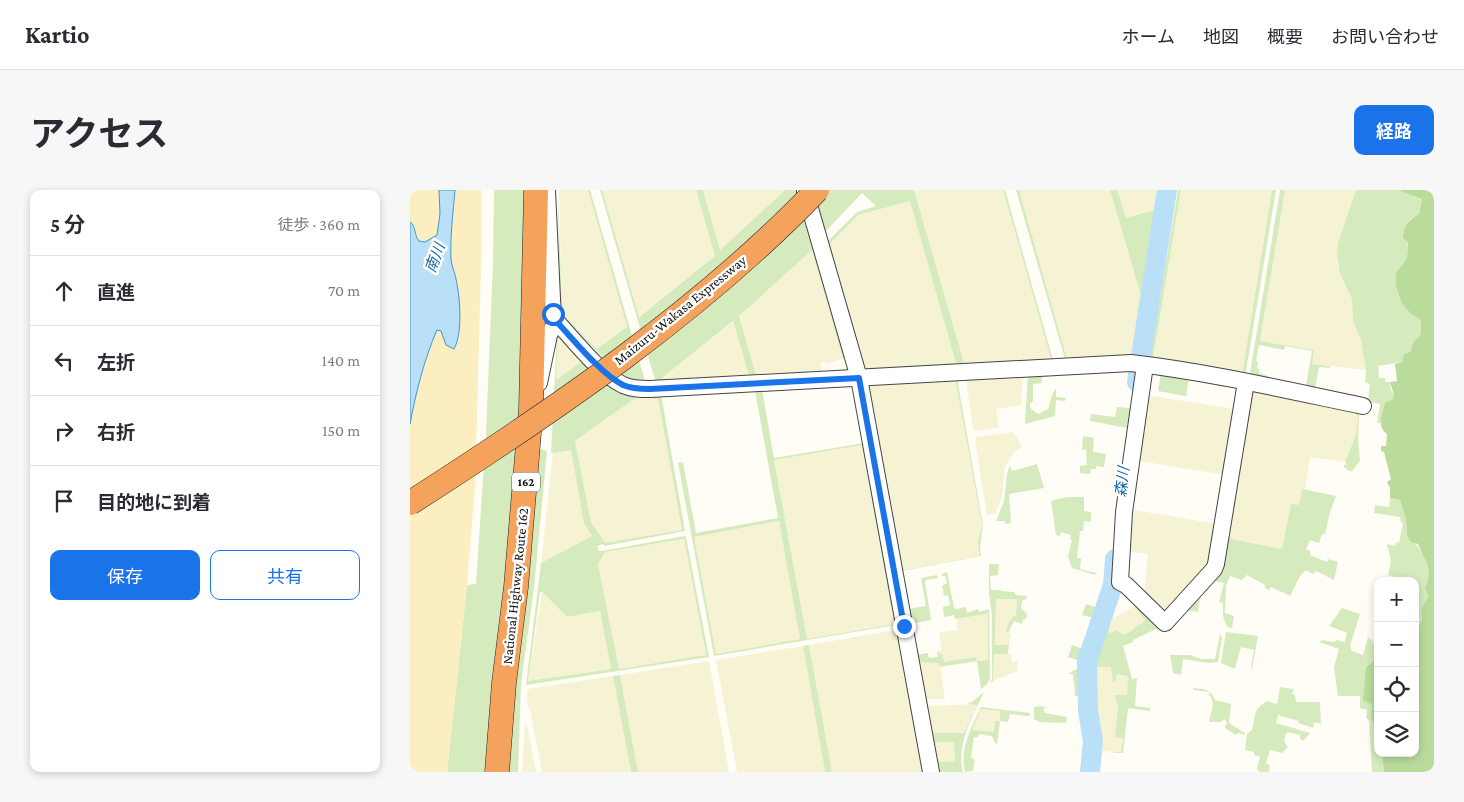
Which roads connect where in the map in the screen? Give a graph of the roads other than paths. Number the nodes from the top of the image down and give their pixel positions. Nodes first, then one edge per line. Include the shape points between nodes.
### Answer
1 (536, 190) edge
2 (548, 190) edge
3 (805, 190) edge
4 (817, 190) edge
5 (556, 321) junction
6 (1141, 364) junction
7 (859, 378) junction
8 (1246, 382) junction
9 (1363, 406) dead end
10 (530, 409) junction
11 (410, 503) edge
12 (497, 772) edge
13 (931, 772) edge

1 - 10 highway, National Highway Route 162 / 162
2 - 5 street via 552,299
3 - 7 street
4 - 11 highway, Maizuru-Wakasa Expressway, bridge via 747,257 659,330 575,392
5 - 7 street via 602,369 631,387 650,389
5 - 10 street via 536,400
6 - 7 street
6 - 8 street
6 - 8 street via 1131,433 1120,582 1165,623 1216,564
7 - 13 street
8 - 9 street
10 - 12 highway, National Highway Route 162 / 162

